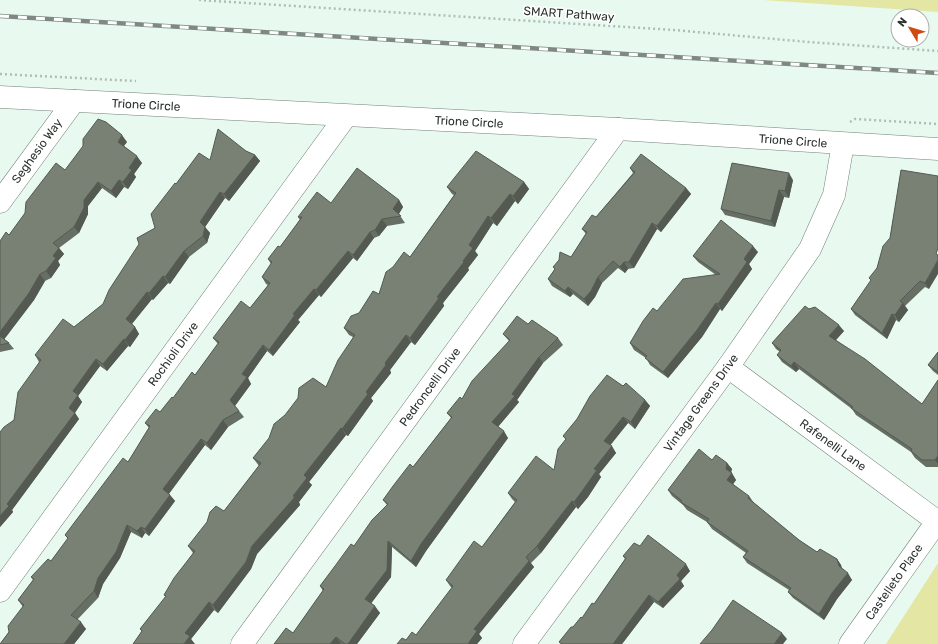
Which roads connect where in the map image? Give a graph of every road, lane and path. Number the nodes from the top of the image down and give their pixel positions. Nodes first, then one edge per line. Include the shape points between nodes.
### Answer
1 (199, 0) edge
2 (938, 51) edge
3 (0, 97) edge
4 (74, 101) junction
5 (346, 116) junction
6 (618, 129) junction
7 (843, 144) junction
8 (938, 149) edge
9 (0, 202) edge
10 (728, 367) junction
11 (938, 521) edge
12 (0, 591) edge
13 (242, 644) edge
14 (524, 644) edge
15 (850, 644) edge

1 - 2 path, SMART Pathway via 674,30
3 - 4 street, Trione Circle
4 - 5 street, Trione Circle
4 - 9 street, Seghesio Way
5 - 6 street, Trione Circle
5 - 12 street, Rochioli Drive
6 - 7 street, Trione Circle
6 - 13 street, Pedroncelli Drive
7 - 8 street, Trione Circle
7 - 10 street, Vintage Greens Drive via 834,195 810,249
10 - 11 street, Rafenelli Lane
10 - 14 street, Vintage Greens Drive
11 - 15 street, Castelleto Place

